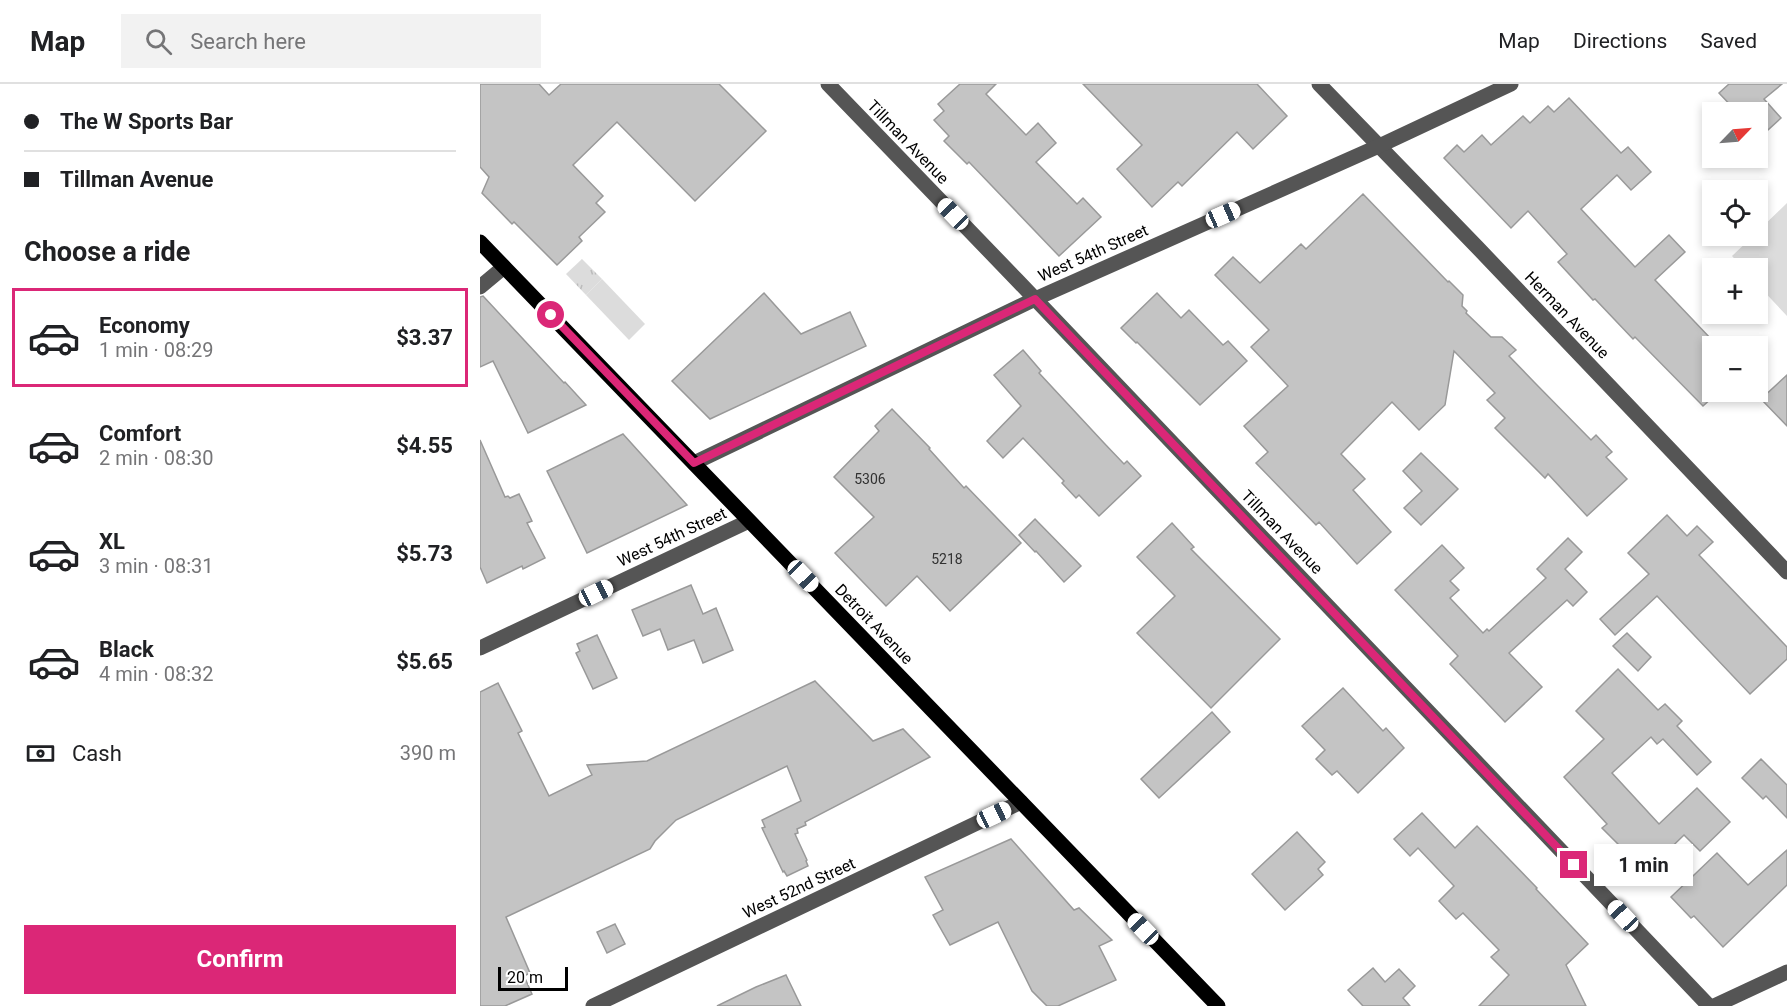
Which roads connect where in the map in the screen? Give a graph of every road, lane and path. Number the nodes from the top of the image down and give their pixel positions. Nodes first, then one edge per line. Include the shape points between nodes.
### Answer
1 (828, 84) edge
2 (1319, 84) edge
3 (1511, 84) edge
4 (1379, 146) junction
5 (480, 242) edge
6 (504, 267) junction
7 (480, 287) edge
8 (1035, 299) junction
9 (694, 463) junction
10 (749, 521) junction
11 (1787, 572) edge
12 (480, 648) edge
13 (1021, 802) junction
14 (1787, 972) edge
15 (593, 1006) edge
16 (1218, 1006) edge
17 (1709, 1006) edge
18 (1714, 1006) edge

1 - 8 street, Tillman Avenue
2 - 4 street, Herman Avenue
3 - 4 street, West 54th Street
4 - 8 street, West 54th Street
4 - 11 street, Herman Avenue
5 - 6 main road, Detroit Avenue
6 - 7 street
6 - 9 main road, Detroit Avenue
8 - 9 street, West 54th Street
8 - 17 street, Tillman Avenue
9 - 10 main road, Detroit Avenue
10 - 12 street, West 54th Street
10 - 13 main road, Detroit Avenue
13 - 15 street, West 52nd Street
13 - 16 main road, Detroit Avenue
14 - 18 street

